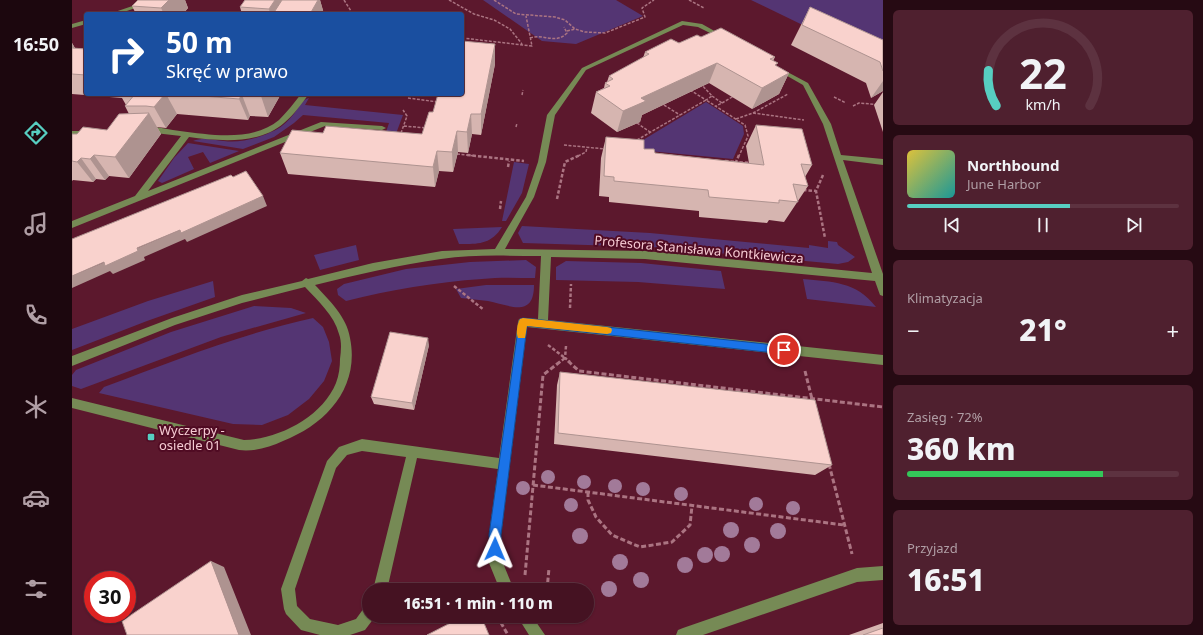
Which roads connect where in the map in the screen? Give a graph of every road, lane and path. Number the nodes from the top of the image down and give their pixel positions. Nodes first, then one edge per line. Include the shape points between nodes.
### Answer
1 (156, 0) edge
2 (344, 0) edge
3 (449, 0) edge
4 (494, 0) edge
5 (654, 0) edge
6 (689, 0) edge
7 (704, 8) dead end
8 (118, 12) edge
9 (352, 12) edge
10 (526, 16) junction
11 (84, 23) edge
12 (72, 26) edge
13 (564, 26) dead end
14 (575, 29) junction
15 (567, 31) junction
16 (464, 38) edge
17 (530, 38) junction
18 (733, 44) edge
19 (522, 45) junction
20 (772, 66) edge
21 (697, 79) edge
22 (806, 84) junction
23 (685, 87) edge
24 (523, 90) dead end
25 (522, 95) dead end
26 (303, 96) edge
27 (712, 96) junction
28 (734, 96) edge
29 (832, 96) dead end
30 (408, 98) dead end
31 (706, 100) junction
32 (442, 102) edge
33 (722, 103) junction
34 (846, 103) dead end
35 (664, 105) edge
36 (883, 105) edge
37 (716, 106) junction
38 (853, 106) dead end
39 (403, 110) dead end
40 (753, 113) junction
41 (680, 115) junction
42 (736, 119) junction
43 (637, 123) edge
44 (516, 124) dead end
45 (827, 124) junction
46 (404, 126) junction
47 (516, 127) dead end
48 (382, 128) dead end
49 (427, 128) edge
50 (402, 130) dead end
51 (134, 131) edge
52 (103, 132) edge
53 (650, 132) junction
54 (72, 134) edge
55 (186, 134) junction
56 (748, 136) junction
57 (756, 136) dead end
58 (546, 143) junction
59 (632, 143) edge
60 (587, 147) junction
61 (606, 149) edge
62 (457, 154) edge
63 (838, 157) junction
64 (721, 160) edge
65 (509, 161) dead end
66 (524, 161) dead end
67 (736, 162) junction
68 (883, 162) edge
69 (754, 163) edge
70 (508, 167) dead end
71 (737, 169) edge
72 (824, 172) dead end
73 (796, 189) edge
74 (816, 191) junction
75 (139, 197) junction
76 (557, 199) dead end
77 (501, 201) dead end
78 (500, 209) dead end
79 (72, 225) edge
80 (825, 238) dead end
81 (498, 252) junction
82 (546, 252) junction
83 (881, 278) edge
84 (306, 282) junction
85 (571, 284) dead end
86 (454, 286) dead end
87 (883, 292) edge
88 (484, 310) dead end
89 (543, 324) junction
90 (570, 326) junction
91 (800, 352) junction
92 (565, 358) junction
93 (883, 360) edge
94 (72, 361) edge
95 (812, 399) junction
96 (72, 403) edge
97 (814, 406) edge
98 (883, 407) edge
99 (413, 452) junction
100 (827, 458) edge
101 (504, 464) junction
102 (533, 485) junction
103 (588, 492) junction
104 (692, 506) junction
105 (844, 525) junction
106 (549, 568) dead end
107 (883, 573) edge
108 (857, 574) junction
109 (525, 576) dead end
110 (382, 583) edge
111 (504, 583) edge
112 (548, 583) edge
113 (362, 622) edge
114 (501, 623) edge
115 (529, 623) edge
116 (508, 635) edge
117 (538, 635) edge
118 (683, 635) edge

1 - 8 street
2 - 9 path
3 - 19 path via 510,29
4 - 10 path via 516,14
5 - 14 path via 642,8 645,17 605,33
6 - 7 path
10 - 14 path via 555,17 565,20
10 - 17 path
11 - 12 street
13 - 15 path
14 - 15 path
15 - 17 path via 565,36 555,39 539,35
16 - 19 path
17 - 19 path via 532,46
18 - 58 street via 700,25 682,23 584,69 551,115
20 - 22 street
21 - 27 path
22 - 40 path
22 - 45 street
23 - 31 path
24 - 25 path
26 - 55 street via 278,124 265,131 248,136 229,137
27 - 31 path
27 - 33 path
28 - 33 path
29 - 34 path
30 - 32 path
31 - 37 path
31 - 41 path
33 - 37 path
35 - 41 path
36 - 38 path via 858,103
37 - 42 path
39 - 46 path via 407,116
40 - 42 path
40 - 45 path
41 - 53 path
42 - 56 path via 745,125
43 - 53 path
44 - 47 path
45 - 63 street
46 - 49 path
46 - 50 path
48 - 75 street via 324,124
51 - 55 street via 158,130
52 - 54 street
53 - 59 path
55 - 75 street
56 - 57 path
56 - 67 path
58 - 60 path
58 - 81 street via 530,197
60 - 61 path
60 - 76 path via 586,152 565,162
62 - 66 path
63 - 68 street
63 - 83 street
64 - 67 path
65 - 70 path
67 - 69 path
67 - 71 path
72 - 74 path
73 - 74 path
74 - 80 path
75 - 79 street
77 - 78 path
81 - 82 street, Profesora Stanisława Kontkiewicza
81 - 84 street, Profesora Stanisława Kontkiewicza via 434,257
82 - 83 street, Profesora Stanisława Kontkiewicza via 645,255
82 - 89 street
83 - 87 street
84 - 94 street, Profesora Stanisława Kontkiewicza via 242,299 172,322
84 - 96 street via 332,309 345,336 346,362 344,377 334,398 316,418 299,429 248,446
85 - 90 path
86 - 88 path
89 - 90 street
89 - 101 street via 523,322
90 - 91 street
90 - 92 path
91 - 93 street
91 - 95 path
92 - 95 path via 579,371
92 - 102 path via 543,376
95 - 97 path
95 - 98 path
99 - 101 street
99 - 110 street
99 - 113 street via 362,445 343,451 331,464 288,589 290,609 306,625 338,632
100 - 105 path
101 - 111 street via 495,535 496,563
102 - 103 path
102 - 109 path
103 - 104 path
103 - 104 path via 588,500 596,517 612,535 640,547 672,542 690,525
104 - 105 path
105 - 108 path
106 - 112 path
107 - 108 street
108 - 118 street
114 - 116 path
115 - 117 street

